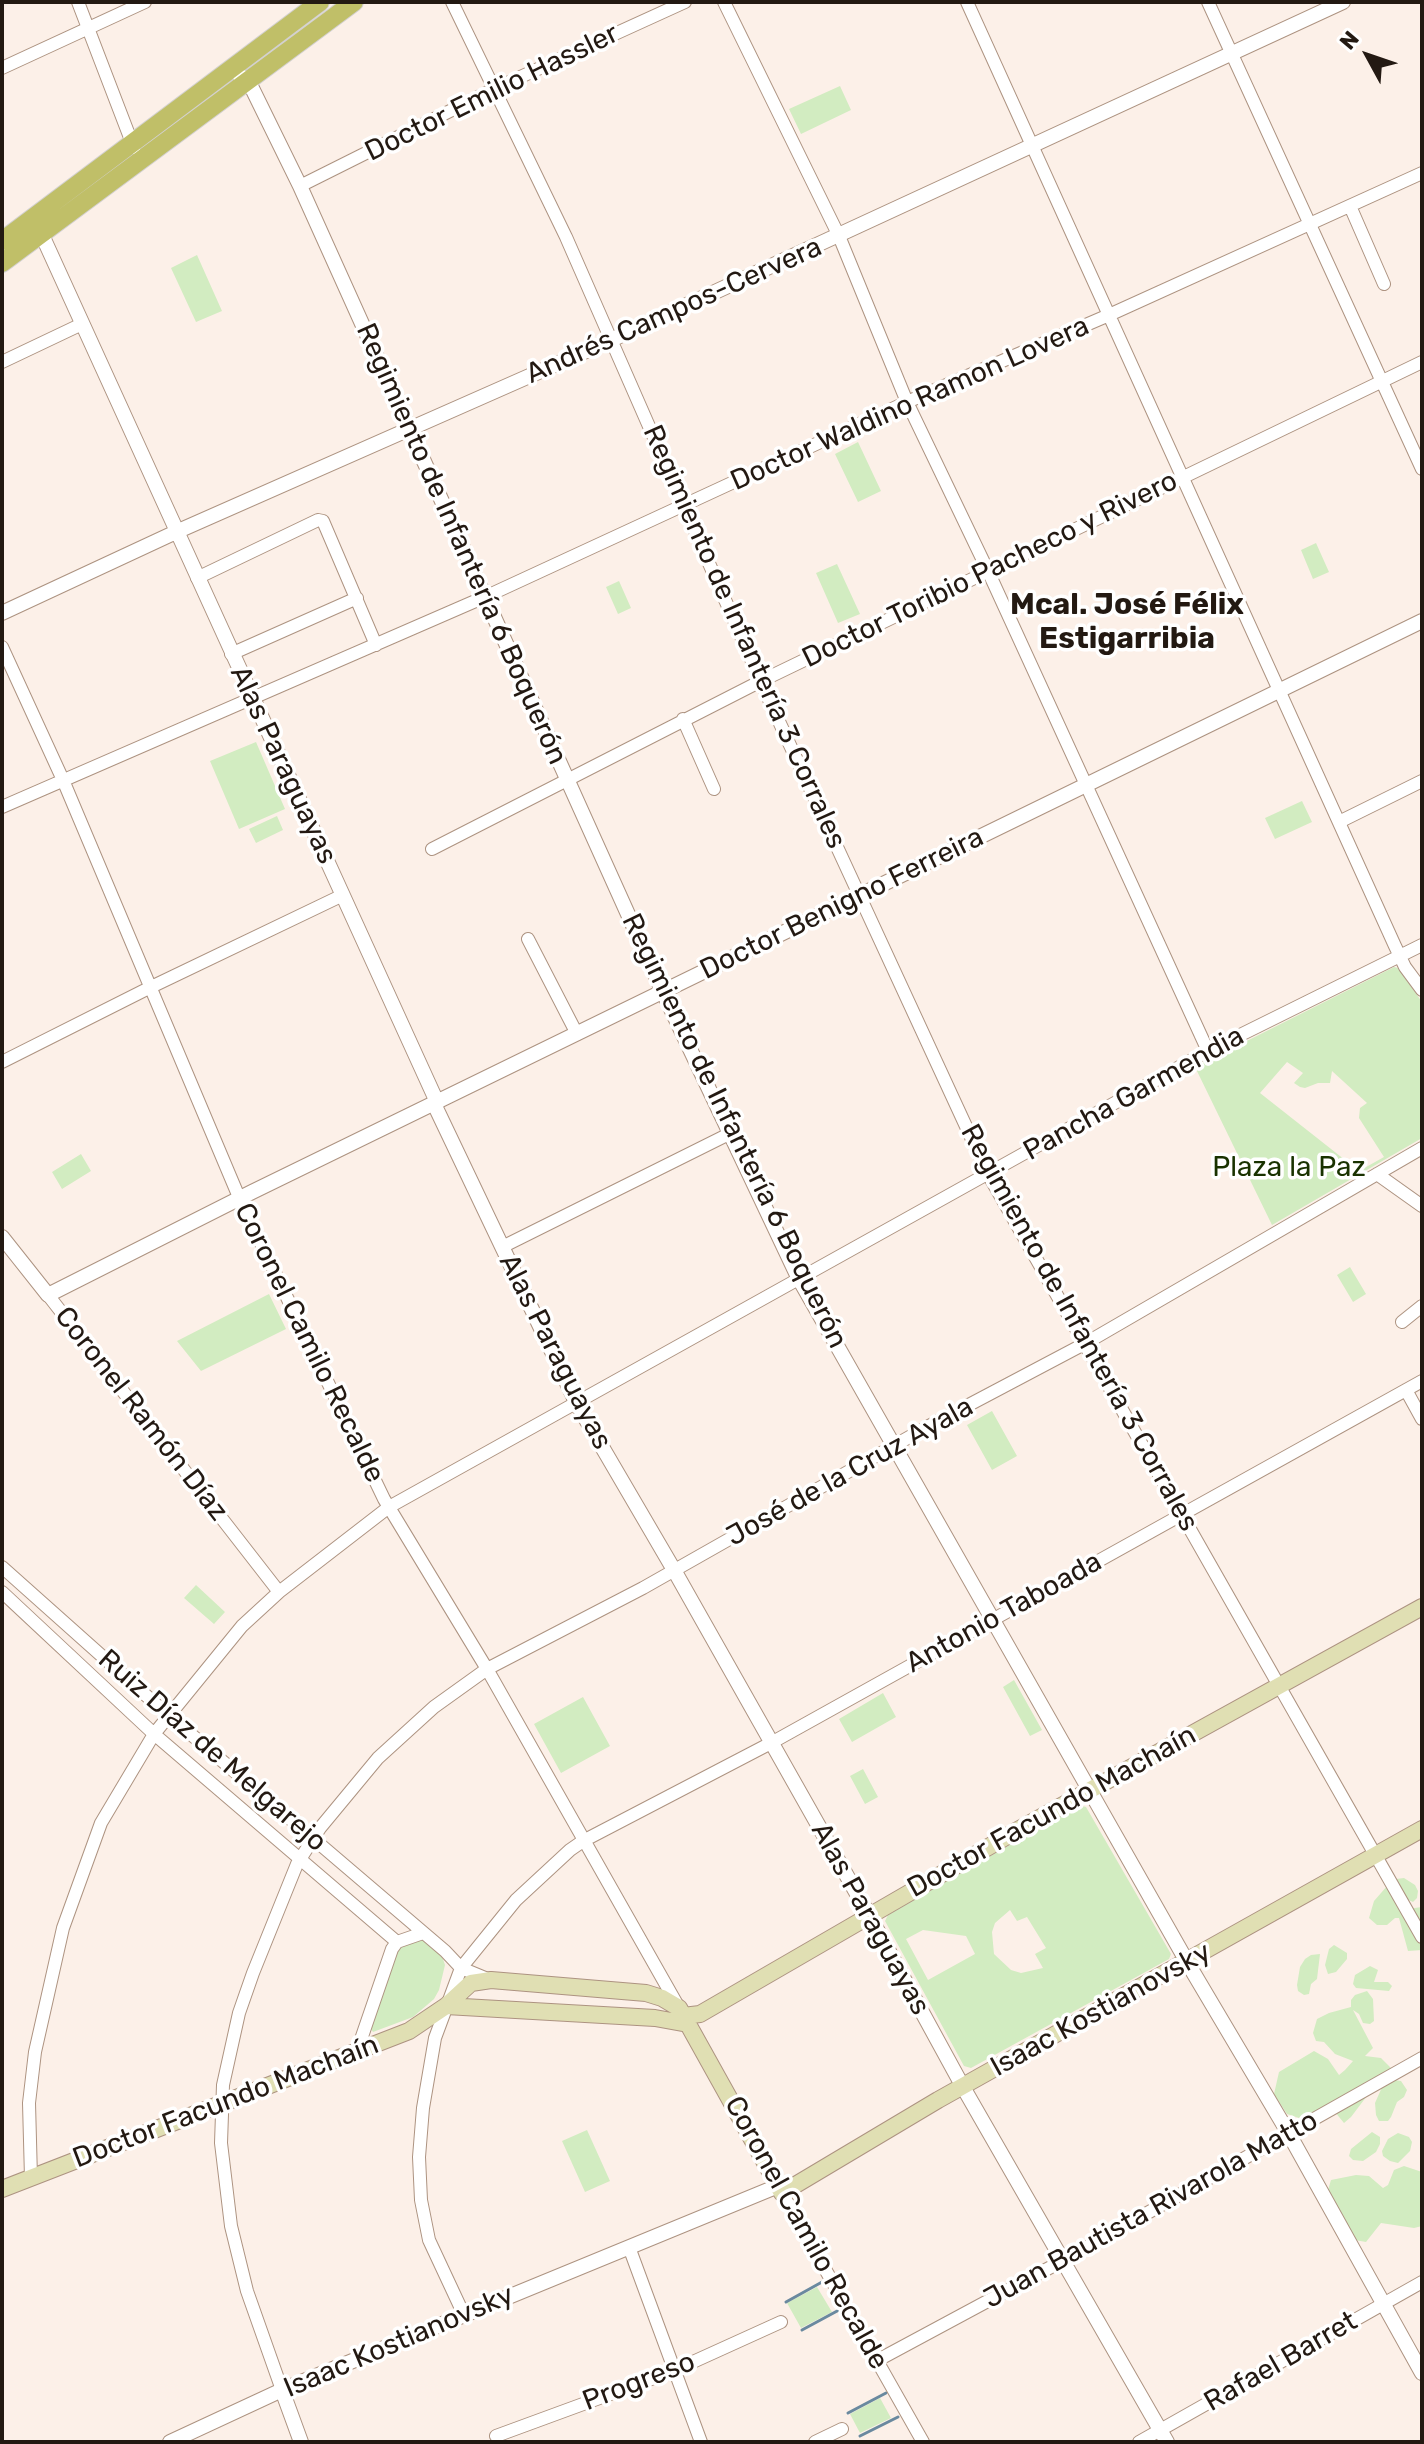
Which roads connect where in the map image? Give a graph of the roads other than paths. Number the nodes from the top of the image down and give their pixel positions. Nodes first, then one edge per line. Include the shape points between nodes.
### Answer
1 (78, 2) edge
2 (145, 2) edge
3 (320, 2) edge
4 (354, 2) edge
5 (452, 2) edge
6 (685, 2) edge
7 (724, 2) edge
8 (967, 2) edge
9 (1208, 2) edge
10 (1343, 2) edge
11 (88, 28) junction
12 (1232, 52) junction
13 (236, 64) junction
14 (2, 68) edge
15 (248, 80) junction
16 (494, 89) junction
17 (1032, 145) junction
18 (136, 152) junction
19 (1422, 173) edge
20 (300, 186) junction
21 (1350, 206) junction
22 (33, 218) junction
23 (1309, 226) junction
24 (42, 235) junction
25 (839, 236) junction
26 (2, 241) edge
27 (2, 263) edge
28 (1384, 284) dead end
29 (1109, 315) junction
30 (82, 324) junction
31 (611, 340) junction
32 (2, 362) edge
33 (1422, 362) edge
34 (1381, 382) junction
35 (907, 402) junction
36 (411, 430) junction
37 (1422, 469) edge
38 (1183, 477) junction
39 (686, 505) junction
40 (176, 532) junction
41 (988, 571) junction
42 (197, 578) junction
43 (487, 596) junction
44 (357, 598) junction
45 (2, 613) edge
46 (1422, 621) edge
47 (376, 645) junction
48 (2, 647) edge
49 (231, 654) junction
50 (761, 681) junction
51 (1279, 690) junction
52 (252, 699) junction
53 (683, 719) junction
54 (567, 779) junction
55 (63, 780) junction
56 (1422, 781) edge
57 (1086, 784) junction
58 (714, 789) dead end
59 (2, 807) edge
60 (1339, 822) junction
61 (432, 849) dead end
62 (343, 895) junction
63 (859, 895) junction
64 (528, 939) dead end
65 (1422, 945) edge
66 (1400, 956) junction
67 (149, 988) junction
68 (1422, 990) edge
69 (663, 992) junction
70 (577, 1034) junction
71 (1208, 1051) junction
72 (2, 1062) edge
73 (437, 1102) junction
74 (729, 1134) junction
75 (1422, 1148) edge
76 (988, 1174) junction
77 (1377, 1174) junction
78 (240, 1198) junction
79 (1422, 1206) edge
80 (2, 1237) edge
81 (502, 1247) junction
82 (798, 1277) junction
83 (48, 1295) junction
84 (1422, 1306) edge
85 (1402, 1322) dead end
86 (1086, 1343) junction
87 (1422, 1381) edge
88 (1406, 1390) junction
89 (577, 1404) junction
90 (1422, 1419) edge
91 (893, 1446) junction
92 (389, 1507) junction
93 (1183, 1515) junction
94 (2, 1567) edge
95 (674, 1570) junction
96 (2, 1592) edge
97 (279, 1592) junction
98 (1422, 1607) edge
99 (993, 1618) junction
100 (487, 1669) junction
101 (1279, 1687) junction
102 (169, 1715) junction
103 (154, 1734) junction
104 (771, 1743) junction
105 (1089, 1790) junction
106 (1422, 1829) edge
107 (313, 1838) junction
108 (583, 1841) junction
109 (1377, 1854) junction
110 (301, 1858) junction
111 (869, 1915) junction
112 (423, 1933) junction
113 (1422, 1937) edge
114 (397, 1942) junction
115 (1188, 1962) junction
116 (461, 1968) junction
117 (491, 1980) junction
118 (446, 2006) junction
119 (683, 2016) junction
120 (357, 2051) junction
121 (1422, 2058) edge
122 (963, 2087) junction
123 (223, 2103) junction
124 (1289, 2134) junction
125 (31, 2178) junction
126 (2, 2189) edge
127 (780, 2189) junction
128 (629, 2247) junction
129 (1064, 2260) junction
130 (1422, 2282) edge
131 (1383, 2304) junction
132 (464, 2315) junction
133 (781, 2322) dead end
134 (878, 2360) junction
135 (673, 2371) junction
136 (1422, 2373) edge
137 (282, 2390) junction
138 (842, 2429) dead end
139 (496, 2436) dead end
140 (1163, 2436) edge
141 (170, 2442) edge
142 (301, 2442) edge
143 (701, 2442) edge
144 (815, 2442) edge
145 (923, 2442) edge
146 (1139, 2442) edge

1 - 11 street
2 - 11 street
3 - 13 main road
4 - 15 main road
5 - 16 street, Regimiento de Infantería 3 Corrales
6 - 16 street, Doctor Emilio Hassler
7 - 25 street
8 - 17 street
9 - 12 street
10 - 12 street, Andrés Campos-Cervera
11 - 14 street
11 - 18 street
12 - 17 street, Andrés Campos-Cervera
12 - 23 street
13 - 15 street, Regimiento de Infantería 6 Boquerón via 248,69
13 - 18 main road
15 - 18 main road
15 - 20 street, Regimiento de Infantería 6 Boquerón
16 - 20 street, Doctor Emilio Hassler
16 - 31 street, Regimiento de Infantería 3 Corrales
17 - 25 street, Andrés Campos-Cervera
17 - 29 street
18 - 22 main road
18 - 24 main road
19 - 21 street, Doctor Waldino Ramon Lovera
20 - 36 street, Regimiento de Infantería 6 Boquerón
21 - 23 street, Doctor Waldino Ramon Lovera
21 - 28 street
22 - 24 street, Alas Paraguayas
22 - 26 main road
23 - 29 street, Doctor Waldino Ramon Lovera
23 - 34 street
24 - 27 main road
24 - 30 street, Alas Paraguayas
25 - 31 street, Andrés Campos-Cervera
25 - 35 street
29 - 35 street, Doctor Waldino Ramon Lovera
29 - 38 street
30 - 32 street
30 - 40 street, Alas Paraguayas
31 - 36 street, Andrés Campos-Cervera
31 - 39 street, Regimiento de Infantería 3 Corrales
33 - 34 street, Doctor Toribio Pacheco y Rivero
34 - 37 street
34 - 38 street, Doctor Toribio Pacheco y Rivero
35 - 39 street, Doctor Waldino Ramon Lovera
35 - 41 street
36 - 40 street, Andrés Campos-Cervera
36 - 43 street, Regimiento de Infantería 6 Boquerón
38 - 41 street, Doctor Toribio Pacheco y Rivero
38 - 51 street
39 - 43 street, Doctor Waldino Ramon Lovera
39 - 50 street, Regimiento de Infantería 3 Corrales
40 - 42 street, Alas Paraguayas
40 - 45 street, Andrés Campos-Cervera
41 - 50 street, Doctor Toribio Pacheco y Rivero
41 - 57 street
42 - 44 street via 318,520 326,525
42 - 49 street, Alas Paraguayas
43 - 47 street, Doctor Waldino Ramon Lovera
43 - 54 street, Regimiento de Infantería 6 Boquerón
44 - 47 street
44 - 49 street
46 - 51 street, Doctor Benigno Ferreira
47 - 52 street, Doctor Waldino Ramon Lovera
48 - 55 street, Coronel Camilo Recalde
49 - 52 street, Alas Paraguayas
50 - 53 street, Doctor Toribio Pacheco y Rivero
50 - 63 street, Regimiento de Infantería 3 Corrales
51 - 57 street, Doctor Benigno Ferreira
51 - 60 street
52 - 55 street, Doctor Waldino Ramon Lovera
52 - 62 street, Alas Paraguayas
53 - 54 street, Doctor Toribio Pacheco y Rivero
53 - 58 street
54 - 61 street, Doctor Toribio Pacheco y Rivero
54 - 69 street, Regimiento de Infantería 6 Boquerón
55 - 59 street, Doctor Waldino Ramon Lovera
55 - 67 street, Coronel Camilo Recalde
56 - 60 street
57 - 63 street, Doctor Benigno Ferreira
57 - 71 street
60 - 66 street
62 - 67 street
62 - 73 street, Alas Paraguayas
63 - 69 street, Doctor Benigno Ferreira
63 - 76 street, Regimiento de Infantería 3 Corrales
64 - 70 street
65 - 66 street, Pancha Garmendia
66 - 68 street
66 - 71 street, Pancha Garmendia
67 - 72 street
67 - 78 street, Coronel Camilo Recalde
69 - 70 street, Doctor Benigno Ferreira
69 - 74 street, Regimiento de Infantería 6 Boquerón
70 - 73 street, Doctor Benigno Ferreira
71 - 76 street, Pancha Garmendia
73 - 78 street, Doctor Benigno Ferreira
73 - 81 street, Alas Paraguayas
74 - 81 street
74 - 82 street, Regimiento de Infantería 6 Boquerón
75 - 77 street, José de la Cruz Ayala
76 - 82 street, Pancha Garmendia
76 - 86 street, Regimiento de Infantería 3 Corrales
77 - 79 street
77 - 86 street, José de la Cruz Ayala
78 - 83 street, Doctor Benigno Ferreira
78 - 92 street, Coronel Camilo Recalde
80 - 83 street, Coronel Ramón Díaz
81 - 89 street, Alas Paraguayas
82 - 89 street, Pancha Garmendia
82 - 91 street, Regimiento de Infantería 6 Boquerón
83 - 97 street, Coronel Ramón Díaz
84 - 85 street
86 - 91 street, José de la Cruz Ayala
86 - 93 street, Regimiento de Infantería 3 Corrales
87 - 88 street, Antonio Taboada
88 - 90 street
88 - 93 street, Antonio Taboada
89 - 92 street, Pancha Garmendia
89 - 95 street, Alas Paraguayas
91 - 95 street, José de la Cruz Ayala
91 - 99 street, Regimiento de Infantería 6 Boquerón
92 - 97 street, Pancha Garmendia
92 - 100 street, Coronel Camilo Recalde
93 - 99 street, Antonio Taboada
93 - 101 street, Regimiento de Infantería 3 Corrales
94 - 102 street, Ruiz Díaz de Melgarejo
95 - 100 street, José de la Cruz Ayala
95 - 104 street, Alas Paraguayas
96 - 103 street, Ruiz Díaz de Melgarejo
97 - 102 street, Pancha Garmendia via 242,1626
98 - 101 main road, Doctor Facundo Machaín
99 - 104 street, Antonio Taboada
99 - 105 street, Regimiento de Infantería 6 Boquerón
100 - 107 street, José de la Cruz Ayala via 434,1707 378,1758
100 - 108 street, Coronel Camilo Recalde
101 - 105 main road, Doctor Facundo Machaín
101 - 109 street, Regimiento de Infantería 3 Corrales
102 - 103 street, Pancha Garmendia
102 - 107 street, Ruiz Díaz de Melgarejo
103 - 110 street, Ruiz Díaz de Melgarejo
103 - 125 street, Pancha Garmendia via 101,1823 63,1928 35,2052 29,2103
104 - 108 street, Antonio Taboada
104 - 111 street, Alas Paraguayas
105 - 111 main road, Doctor Facundo Machaín
105 - 115 street, Regimiento de Infantería 6 Boquerón
106 - 109 main road, Isaac Kostianovsky
107 - 110 street, José de la Cruz Ayala
107 - 112 street, Ruiz Díaz de Melgarejo
108 - 116 street, Antonio Taboada via 516,1900
108 - 119 street, Coronel Camilo Recalde
109 - 113 street, Regimiento de Infantería 3 Corrales
109 - 115 main road, Isaac Kostianovsky
110 - 114 street, Ruiz Díaz de Melgarejo
110 - 123 street, José de la Cruz Ayala via 239,2013
111 - 119 main road, Doctor Facundo Machaín via 700,2014
111 - 122 street, Alas Paraguayas
112 - 114 street
112 - 116 street, Ruiz Díaz de Melgarejo
114 - 120 street
115 - 122 main road, Isaac Kostianovsky
115 - 124 street, Regimiento de Infantería 6 Boquerón
116 - 117 street, Ruiz Díaz de Melgarejo
116 - 118 street, Antonio Taboada
117 - 118 main road, Doctor Facundo Machaín via 471,1983
117 - 119 main road via 646,1993 662,1998
118 - 119 main road, Doctor Facundo Machaín
118 - 120 main road, Doctor Facundo Machaín via 409,2031
118 - 132 street, Antonio Taboada via 423,2108 421,2200 429,2240
119 - 127 main road, Coronel Camilo Recalde
120 - 123 main road, Doctor Facundo Machaín
121 - 124 street, Juan Bautista Rivarola Matto
122 - 127 main road, Isaac Kostianovsky
122 - 129 street, Alas Paraguayas
123 - 125 main road, Doctor Facundo Machaín
123 - 137 street, José de la Cruz Ayala via 221,2143 231,2226 247,2291
124 - 129 street, Juan Bautista Rivarola Matto
124 - 131 street, Regimiento de Infantería 6 Boquerón
125 - 126 main road, Doctor Facundo Machaín
127 - 128 street, Isaac Kostianovsky
127 - 134 street, Coronel Camilo Recalde
128 - 132 street, Isaac Kostianovsky
128 - 135 street
129 - 134 street, Juan Bautista Rivarola Matto
129 - 140 street, Alas Paraguayas
130 - 131 street, Rafael Barret
131 - 136 street, Regimiento de Infantería 6 Boquerón
131 - 140 street, Rafael Barret
132 - 137 street, Isaac Kostianovsky
133 - 135 street, Progreso
134 - 145 street, Coronel Camilo Recalde
135 - 139 street, Progreso
135 - 143 street
137 - 141 street, Isaac Kostianovsky
137 - 142 street
138 - 144 street
140 - 146 street, Rafael Barret

